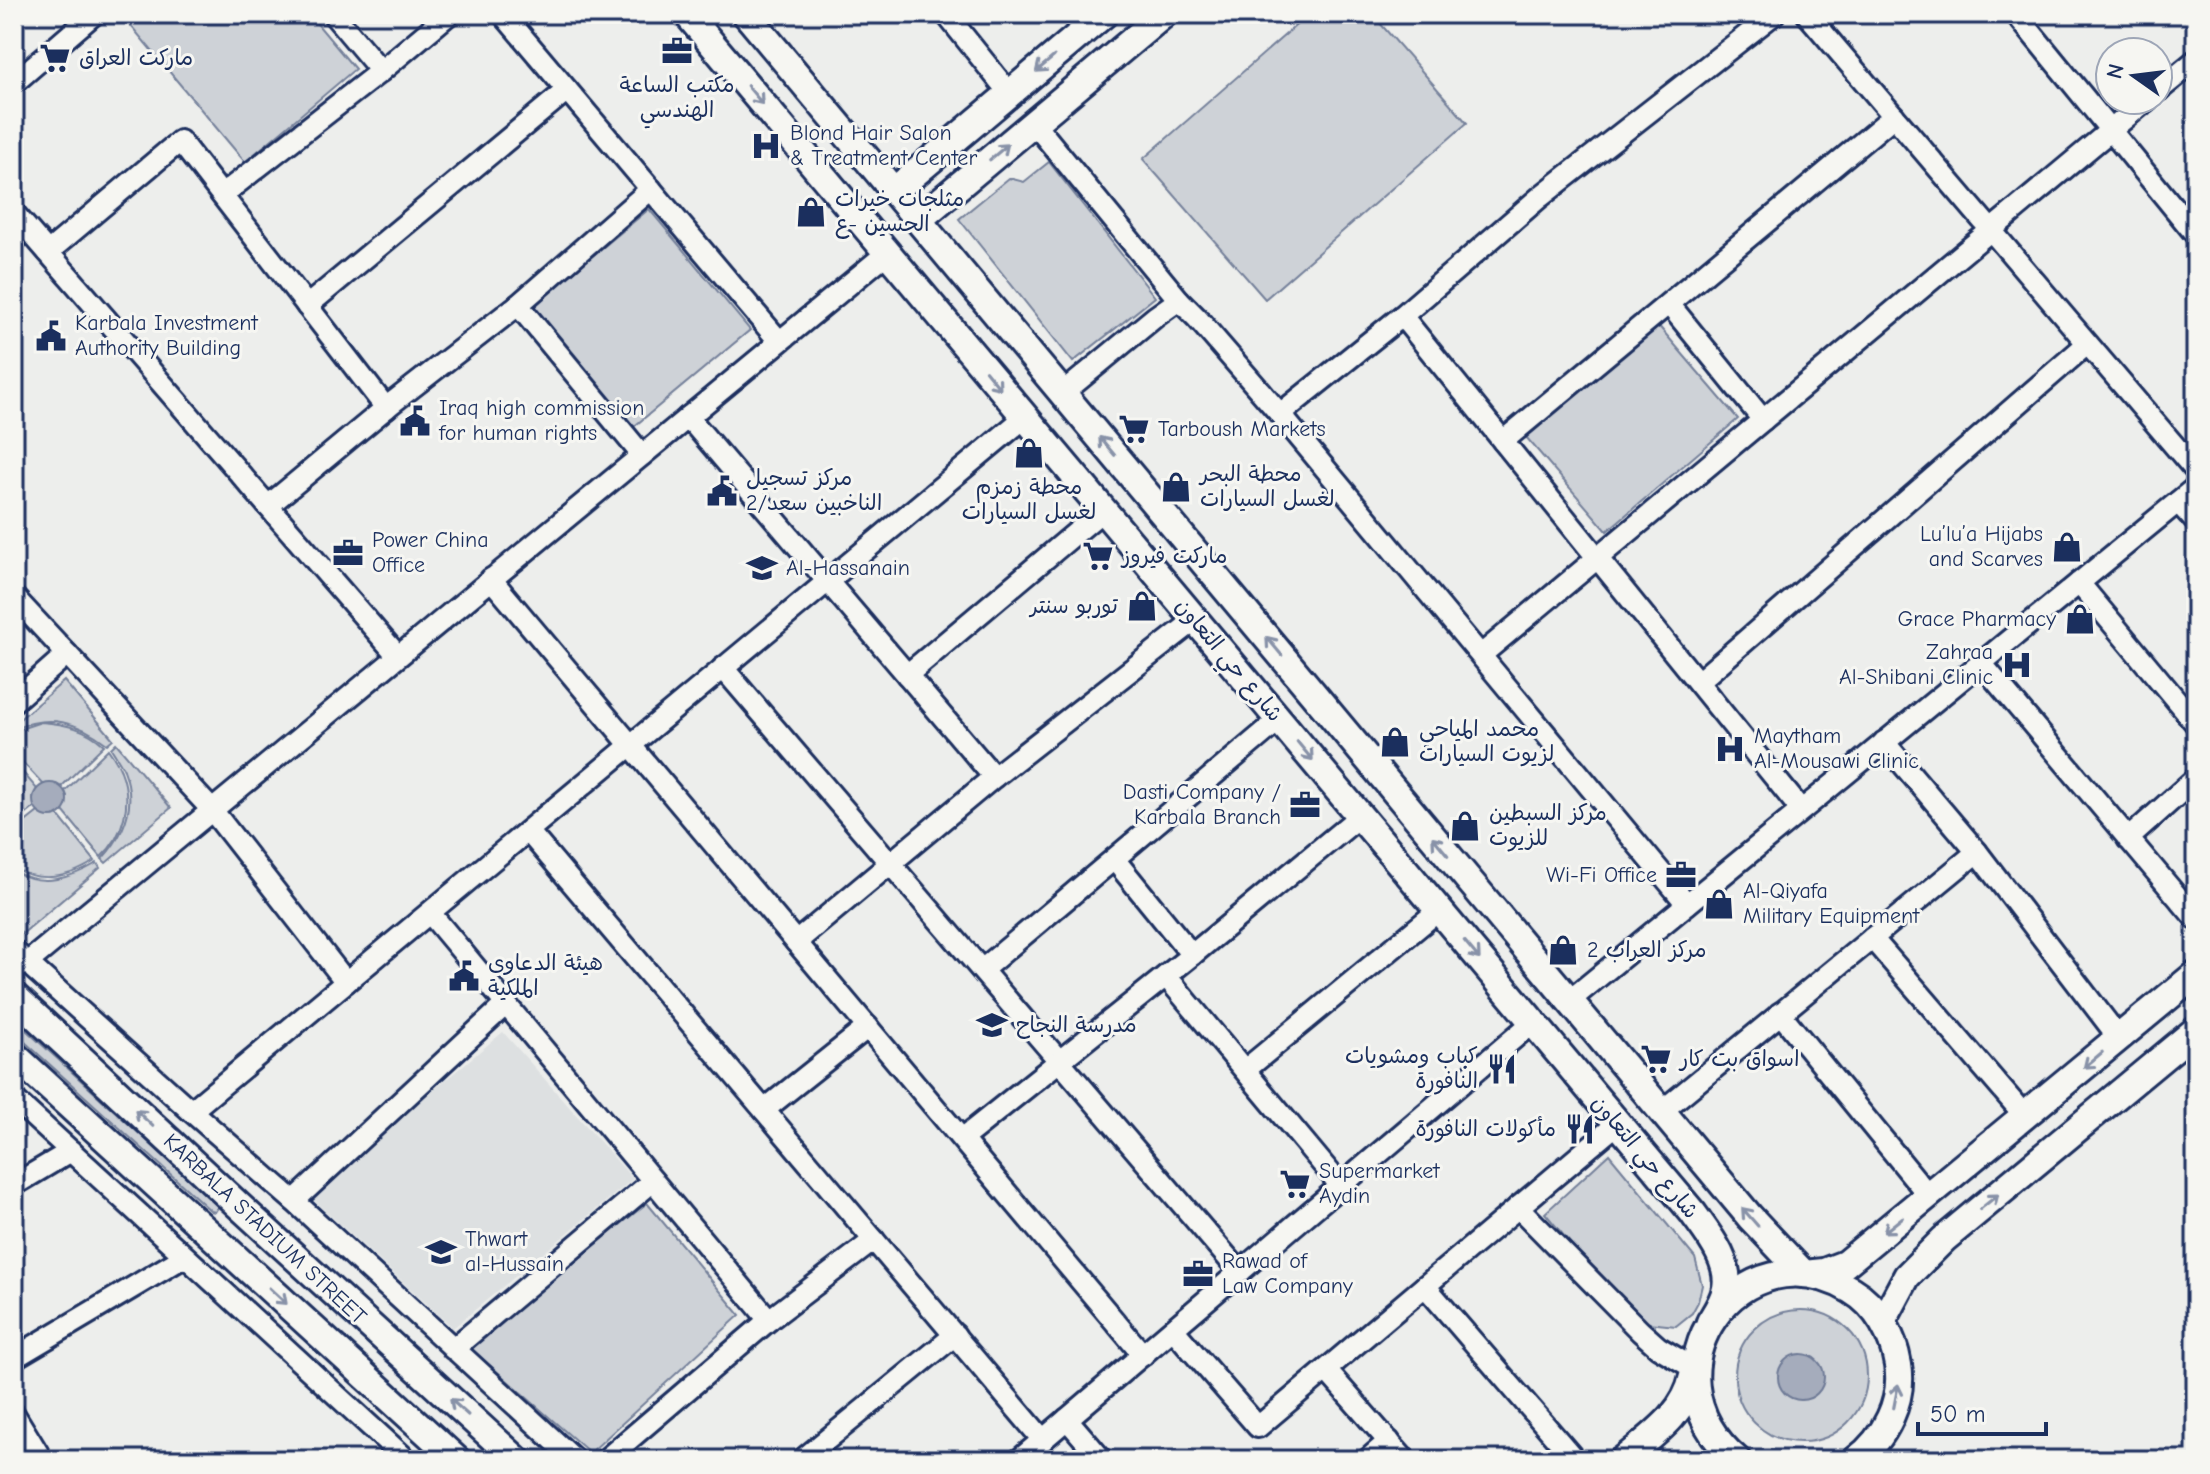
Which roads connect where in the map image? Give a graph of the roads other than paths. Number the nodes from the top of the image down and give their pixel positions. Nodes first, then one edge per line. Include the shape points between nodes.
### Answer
1 (94, 14) edge
2 (333, 14) edge
3 (449, 14) edge
4 (687, 14) edge
5 (746, 14) edge
6 (946, 14) edge
7 (1104, 14) edge
8 (1164, 14) edge
9 (1774, 14) edge
10 (1807, 14) edge
11 (2016, 14) edge
12 (508, 16) edge
13 (2196, 60) edge
14 (381, 71) junction
15 (2174, 78) edge
16 (14, 83) edge
17 (567, 90) junction
18 (1010, 94) junction
19 (1894, 116) junction
20 (2128, 116) edge
21 (1034, 123) junction
22 (2111, 130) junction
23 (651, 189) junction
24 (894, 191) junction
25 (222, 195) junction
26 (14, 213) edge
27 (918, 220) junction
28 (1991, 230) junction
29 (2196, 235) edge
30 (48, 252) junction
31 (887, 253) junction
32 (973, 286) junction
33 (1179, 300) junction
34 (1669, 304) junction
35 (518, 305) junction
36 (307, 306) junction
37 (936, 311) junction
38 (1402, 316) junction
39 (1004, 324) junction
40 (779, 341) junction
41 (2087, 344) junction
42 (972, 354) junction
43 (1063, 393) junction
44 (386, 408) junction
45 (1280, 414) junction
46 (688, 417) junction
47 (1024, 418) junction
48 (1763, 420) junction
49 (1503, 441) junction
50 (642, 455) junction
51 (2196, 471) edge
52 (2196, 487) edge
53 (2178, 502) junction
54 (268, 506) junction
55 (1103, 510) junction
56 (2196, 522) edge
57 (1598, 558) junction
58 (491, 579) junction
59 (828, 581) junction
60 (2079, 583) junction
61 (14, 597) edge
62 (1195, 620) junction
63 (67, 654) junction
64 (1481, 655) junction
65 (398, 656) junction
66 (1981, 663) junction
67 (723, 668) junction
68 (907, 675) junction
69 (1698, 682) junction
70 (14, 701) edge
71 (1279, 720) junction
72 (2196, 724) edge
73 (1884, 742) junction
74 (631, 745) junction
75 (994, 777) junction
76 (2196, 778) edge
77 (212, 810) junction
78 (1801, 810) junction
79 (1360, 816) junction
80 (528, 831) junction
81 (2128, 839) junction
82 (1977, 852) junction
83 (1114, 859) junction
84 (890, 863) junction
85 (1687, 904) junction
86 (1439, 910) junction
87 (430, 913) junction
88 (2196, 919) edge
89 (1872, 938) junction
90 (796, 942) junction
91 (1192, 955) junction
92 (20, 957) edge
93 (982, 970) junction
94 (2196, 974) edge
95 (1166, 976) junction
96 (346, 982) junction
97 (14, 996) edge
98 (1569, 1001) junction
99 (506, 1004) junction
100 (1780, 1013) junction
101 (1533, 1022) junction
102 (868, 1027) junction
103 (2196, 1030) edge
104 (2119, 1038) junction
105 (14, 1055) edge
106 (1059, 1061) junction
107 (1245, 1070) junction
108 (14, 1099) edge
109 (764, 1110) junction
110 (191, 1111) junction
111 (1662, 1111) junction
112 (2025, 1116) junction
113 (1618, 1123) junction
114 (962, 1139) junction
115 (71, 1151) junction
116 (653, 1181) junction
117 (14, 1185) edge
118 (1341, 1186) junction
119 (1929, 1196) junction
120 (294, 1201) junction
121 (237, 1204) junction
122 (1518, 1207) junction
123 (214, 1237) junction
124 (274, 1237) junction
125 (874, 1240) junction
126 (184, 1257) junction
127 (247, 1268) junction
128 (1240, 1272) junction
129 (1804, 1274) junction
130 (1425, 1286) junction
131 (769, 1320) junction
132 (1883, 1321) junction
133 (1710, 1322) junction
134 (1173, 1329) junction
135 (955, 1335) junction
136 (453, 1349) junction
137 (1143, 1355) junction
138 (14, 1358) edge
139 (1695, 1369) junction
140 (1326, 1370) junction
141 (14, 1414) edge
142 (1067, 1419) junction
143 (1665, 1424) junction
144 (1707, 1425) junction
145 (1043, 1440) junction
146 (1389, 1441) junction
147 (402, 1459) edge
148 (1858, 1459) edge
149 (42, 1460) edge
150 (457, 1460) edge
151 (517, 1460) edge
152 (575, 1460) edge
153 (605, 1460) edge
154 (802, 1460) edge
155 (1019, 1460) edge
156 (1102, 1460) edge
157 (1367, 1460) edge
158 (1405, 1460) edge
159 (1575, 1460) edge
160 (1623, 1460) edge
161 (1737, 1460) edge

1 - 16 street
2 - 14 street
3 - 14 street
4 -> 31 main road, شارع حي التعاون
5 - 24 main road, شارع حي التعاون
6 - 18 street
7 -> 18 main road
8 - 21 main road
9 - 38 street via 1540,197
10 - 19 street
11 - 22 street
12 - 17 street
13 - 15 street
14 - 25 street
17 - 23 street
17 - 36 street
18 - 24 main road
19 - 28 street
19 - 34 street
20 - 22 street
27 -> 21 main road
21 - 33 street
22 - 28 street
22 - 29 street
23 - 35 street
23 - 40 street
24 - 27 main road, شارع حي التعاون
25 - 30 street via 180,141
25 - 36 street
26 - 30 street
27 - 32 main road, شارع حي التعاون
28 - 41 street
28 - 48 street
30 - 54 street
31 - 37 main road, شارع حي التعاون
31 - 40 street
32 - 37 main road via 960,307
32 - 39 main road, شارع حي التعاون
33 - 43 street
33 - 45 street
34 - 48 street
34 - 49 street
35 - 44 street
35 - 50 street
36 - 44 street
37 - 42 main road, شارع حي التعاون
38 - 45 street
38 - 49 street
39 - 42 main road via 982,332
39 - 43 main road, شارع حي التعاون
40 - 46 street
41 - 51 street
41 - 69 street
42 -> 47 main road, شارع حي التعاون
98 -> 43 main road, شارع حي التعاون
44 - 54 street
45 - 64 street
46 - 50 street
46 - 59 street
47 - 55 main road, شارع حي التعاون
47 - 59 street
48 - 57 street
49 - 57 street
50 - 58 street
52 - 53 street
53 - 56 street
53 - 60 street
54 - 65 street
55 - 62 main road, شارع حي التعاون
55 - 68 street
57 - 64 street
57 - 69 street
58 - 65 street
58 - 74 street
59 - 67 street
59 - 68 street
60 - 66 street
60 - 72 street
61 - 63 street
62 - 71 main road, شارع حي التعاون
62 - 75 street
63 - 70 street
63 - 77 street
64 - 85 street
65 - 77 street
66 - 73 street
66 - 81 street
67 - 74 street
67 - 84 street
68 - 75 street
69 - 78 street
71 -> 79 main road, شارع حي التعاون
71 - 83 street
73 - 78 street
73 - 82 street
74 - 80 street
74 - 90 street
75 - 84 street
76 - 81 street
77 - 92 street
77 - 96 street
78 - 85 street
79 - 86 main road, شارع حي التعاون
79 - 91 street
80 - 87 street
80 - 109 street
81 - 88 street
82 - 89 street
82 - 104 street
83 - 91 street
83 - 93 street
84 - 90 street
84 - 93 street
85 - 98 street
86 -> 101 main road, شارع حي التعاون
86 - 107 street
87 - 96 street
87 - 99 street
89 - 100 street
89 - 112 street
90 - 102 street
91 - 95 street
92 - 110 street
93 - 106 street
94 - 104 main road
95 - 106 street
95 - 107 street
96 - 110 street
121 -> 97 main road, KARBALA STADIUM STREET
98 - 111 main road, شارع حي التعاون
99 - 116 street
99 - 120 street
100 - 111 street
100 - 119 street
101 - 113 main road, شارع حي التعاون
101 - 118 street
102 - 109 street
102 - 114 street
132 -> 103 main road via 1907,1276 1944,1239
104 -> 112 main road
105 - 123 main road, KARBALA STADIUM STREET
106 - 114 street
106 - 128 street
107 - 118 street
108 - 115 street
109 - 125 street
110 - 120 street
129 -> 111 main road, شارع حي التعاون
112 - 119 main road
113 - 122 street
113 - 133 main road, شارع حي التعاون via 1718,1251 1727,1287
114 - 137 street
115 - 117 street
115 - 126 street
116 - 131 street
116 - 136 street
118 - 128 street
119 -> 129 main road via 1845,1264
120 - 136 street
121 - 123 main road via 232,1225
121 - 124 main road, KARBALA STADIUM STREET
122 - 130 street
122 - 139 street via 1640,1331
123 - 127 main road, KARBALA STADIUM STREET
124 - 127 main road via 255,1247
151 -> 124 main road, KARBALA STADIUM STREET
125 - 131 street
125 - 135 street
126 - 138 street
126 - 147 street
127 -> 150 main road, KARBALA STADIUM STREET
128 - 134 street
129 - 132 main road via 1849,1288
129 - 133 main road via 1760,1280 1723,1305
130 - 140 street
130 - 159 street
131 - 153 street
148 -> 132 main road via 1878,1439 1898,1393 1899,1368
133 - 139 main road, شارع حي التعاون
134 - 137 street
134 - 140 street via 1258,1427
135 - 145 street
135 - 154 street
136 - 152 street
137 - 142 street
139 - 143 main road, شارع حي التعاون via 1687,1397
139 - 144 main road via 1698,1404
140 - 146 street
141 - 149 street
142 - 145 street
142 - 156 street
143 - 144 main road via 1682,1415
143 - 160 main road, شارع حي التعاون
144 - 161 main road
145 - 155 street
146 - 157 street
146 - 158 street

